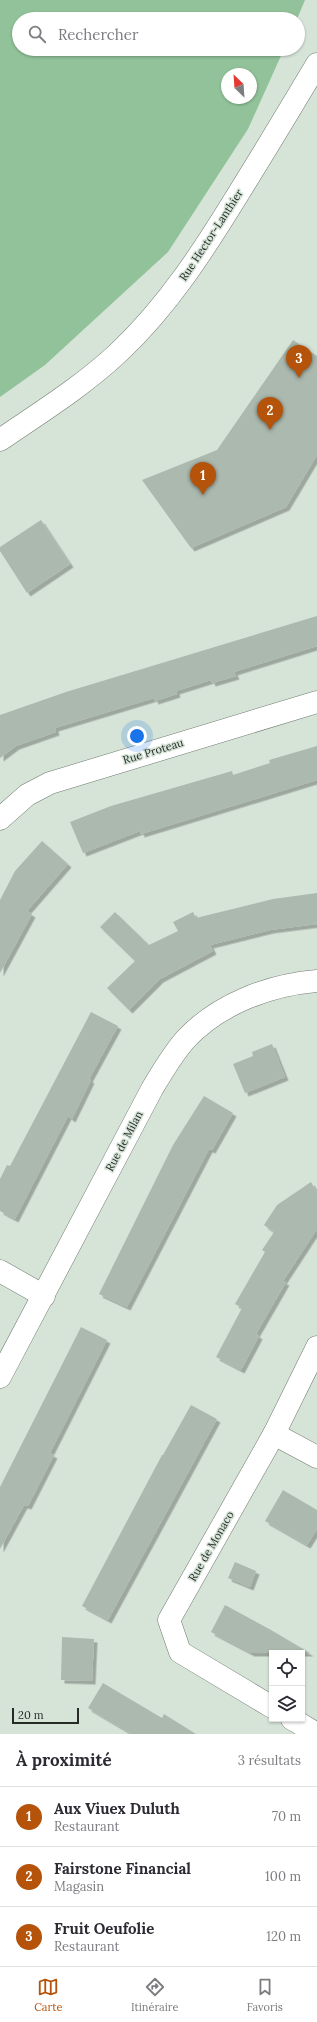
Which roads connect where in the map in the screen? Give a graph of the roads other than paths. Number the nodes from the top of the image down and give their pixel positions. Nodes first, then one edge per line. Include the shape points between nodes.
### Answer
1 (317, 64) edge
2 (0, 440) edge
3 (317, 702) edge
4 (0, 819) edge
5 (317, 981) edge
6 (0, 1271) edge
7 (44, 1296) junction
8 (317, 1347) edge
9 (0, 1377) edge
10 (274, 1434) junction
11 (317, 1457) edge
12 (269, 1705) edge
13 (297, 1722) edge
14 (317, 1734) edge

1 - 2 street, Rue Hector-Lanthier via 211,240 158,309 102,367 61,399
3 - 4 street, Rue Proteau via 50,783 27,795
5 - 7 street, Rue de Milan via 274,989 239,1002 209,1018 184,1041 152,1089
6 - 7 street
7 - 9 street, Rue de Milan
8 - 10 street, Rue de Monaco
10 - 11 street
10 - 12 street, Rue de Monaco via 169,1620 180,1652
13 - 14 street

